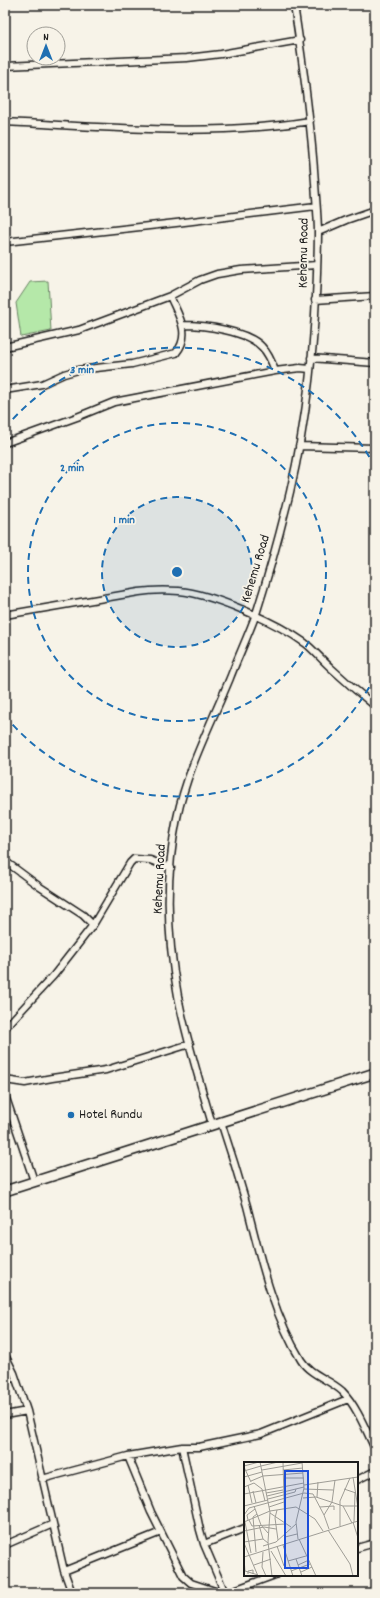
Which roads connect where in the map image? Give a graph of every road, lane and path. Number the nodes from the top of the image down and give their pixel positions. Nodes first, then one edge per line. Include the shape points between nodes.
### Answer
1 (294, 5) edge
2 (300, 40) junction
3 (5, 66) edge
4 (310, 121) junction
5 (5, 122) edge
6 (316, 206) junction
7 (375, 210) edge
8 (318, 232) junction
9 (5, 242) edge
10 (317, 265) junction
11 (170, 296) junction
12 (375, 296) edge
13 (315, 300) junction
14 (183, 325) junction
15 (5, 347) edge
16 (311, 358) junction
17 (375, 363) edge
18 (310, 369) junction
19 (276, 371) junction
20 (5, 390) edge
21 (5, 443) edge
22 (299, 446) junction
23 (375, 448) edge
24 (5, 615) edge
25 (255, 616) junction
26 (375, 706) edge
27 (5, 861) edge
28 (171, 868) junction
29 (93, 925) junction
30 (5, 1027) edge
31 (190, 1044) junction
32 (375, 1073) edge
33 (5, 1080) edge
34 (5, 1095) edge
35 (217, 1123) junction
36 (34, 1181) junction
37 (5, 1191) edge
38 (5, 1355) edge
39 (348, 1399) junction
40 (27, 1412) junction
41 (5, 1415) edge
42 (182, 1447) junction
43 (375, 1449) edge
44 (128, 1456) junction
45 (375, 1471) edge
46 (42, 1479) junction
47 (358, 1480) edge
48 (53, 1524) junction
49 (244, 1528) edge
50 (161, 1532) junction
51 (375, 1543) edge
52 (204, 1544) junction
53 (5, 1545) edge
54 (358, 1548) edge
55 (64, 1571) junction
56 (272, 1576) edge
57 (72, 1593) edge
58 (221, 1593) edge
59 (225, 1593) edge

1 - 2 street, Kehemu Road
2 - 3 street via 187,58
2 - 4 street, Kehemu Road
4 - 5 street via 218,129
4 - 6 street, Kehemu Road
6 - 8 street, Kehemu Road
6 - 9 street
7 - 8 street
8 - 10 street, Kehemu Road
10 - 11 street via 217,274
10 - 13 street, Kehemu Road
11 - 14 street
11 - 15 street via 79,330
12 - 13 street
13 - 16 street, Kehemu Road
14 - 19 street via 201,325 251,338 262,346
14 - 20 street via 181,348 168,356 132,364 78,370 42,384
16 - 17 street
16 - 18 street, Kehemu Road
18 - 19 street
18 - 22 street, Kehemu Road
19 - 21 street via 114,402
22 - 23 street
22 - 25 street, Kehemu Road via 278,541
24 - 25 street via 159,590 201,595
25 - 26 street via 305,643
25 - 28 street, Kehemu Road via 189,777 177,820
27 - 29 street via 83,915
28 - 29 street via 150,860 134,859
28 - 31 street, Kehemu Road via 172,958 178,998
29 - 30 street via 54,975
31 - 33 street via 106,1070 25,1083
31 - 35 street, Kehemu Road
32 - 35 highway
34 - 36 street
35 - 36 highway
35 - 39 street, Kehemu Road via 246,1204 262,1265 287,1334 302,1362 314,1374 332,1382
36 - 37 highway
38 - 40 street
39 - 42 street via 261,1434 199,1447
39 - 43 street, Kehemu Road via 362,1420
40 - 41 street
40 - 46 street
42 - 44 street
42 - 52 street
44 - 46 street
44 - 50 street
45 - 47 street
46 - 48 street
48 - 53 street
48 - 55 street
49 - 52 street
50 - 55 street
50 - 58 street via 187,1581
51 - 54 street
52 - 59 street
55 - 57 street
56 - 59 street

